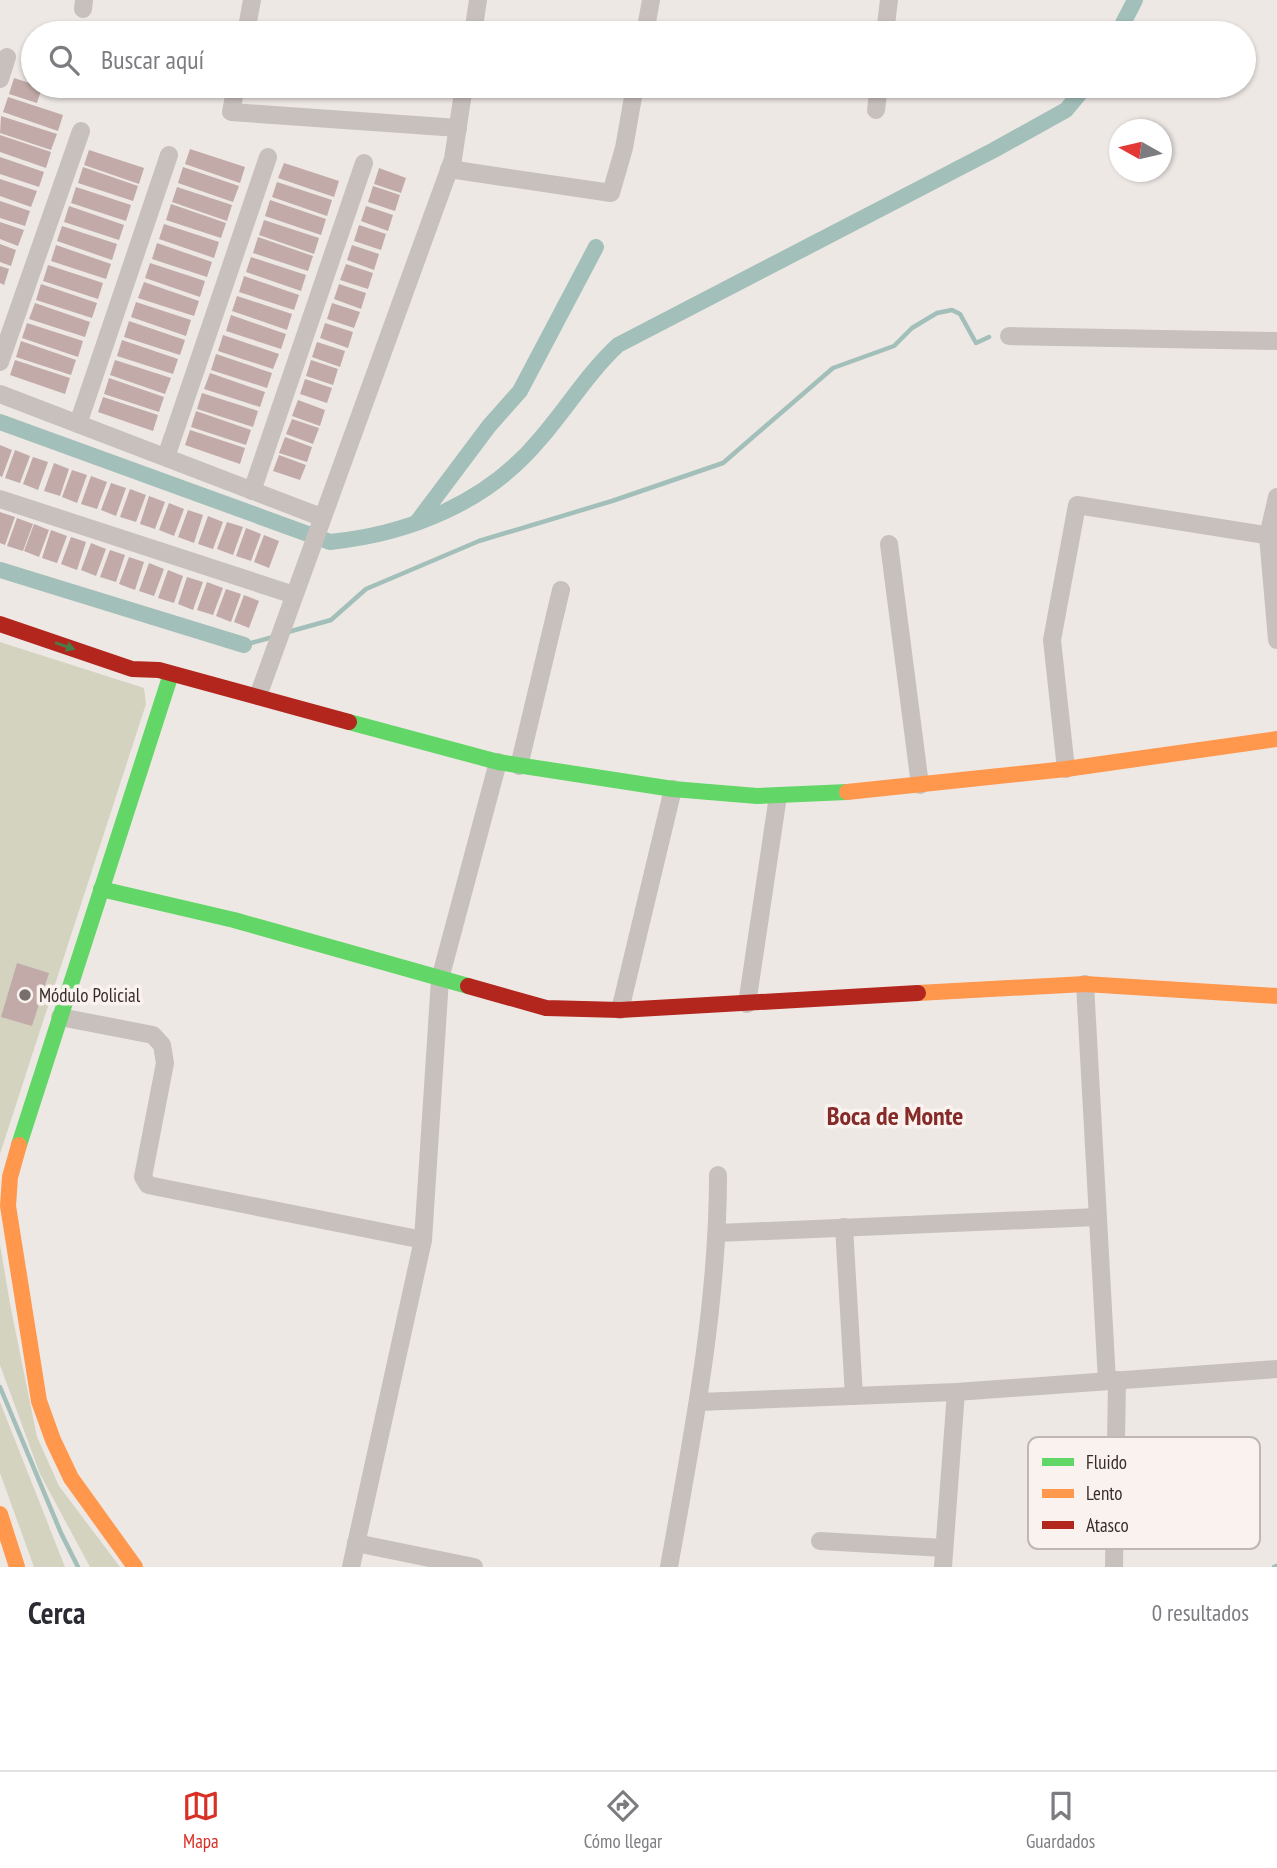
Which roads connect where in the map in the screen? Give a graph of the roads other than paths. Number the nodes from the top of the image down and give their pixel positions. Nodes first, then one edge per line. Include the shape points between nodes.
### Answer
1 (252, 0) edge
2 (478, 0) edge
3 (651, 0) edge
4 (889, 0) edge
5 (248, 21) edge
6 (475, 21) edge
7 (647, 21) edge
8 (886, 21) edge
9 (8, 57) dead end
10 (0, 79) edge
11 (234, 98) edge
12 (462, 98) edge
13 (633, 98) edge
14 (878, 98) edge
15 (876, 110) dead end
16 (458, 128) junction
17 (81, 131) dead end
18 (169, 155) dead end
19 (268, 157) dead end
20 (364, 163) dead end
21 (449, 169) junction
22 (1009, 336) dead end
23 (1277, 341) edge
24 (0, 362) edge
25 (0, 394) edge
26 (78, 424) junction
27 (166, 457) junction
28 (252, 491) junction
29 (1277, 497) edge
30 (0, 499) edge
31 (321, 517) junction
32 (1273, 537) edge
33 (889, 544) dead end
34 (561, 590) dead end
35 (294, 595) junction
36 (0, 608) edge
37 (0, 624) edge
38 (1277, 640) edge
39 (165, 672) junction
40 (258, 696) junction
41 (1277, 739) edge
42 (498, 762) junction
43 (519, 766) junction
44 (1066, 769) junction
45 (920, 785) junction
46 (673, 789) junction
47 (778, 796) junction
48 (101, 889) junction
49 (440, 979) junction
50 (1085, 984) junction
51 (1277, 996) edge
52 (747, 1004) junction
53 (620, 1010) junction
54 (60, 1017) junction
55 (718, 1175) dead end
56 (1097, 1217) junction
57 (845, 1227) junction
58 (718, 1233) junction
59 (423, 1240) junction
60 (1277, 1369) edge
61 (1112, 1381) junction
62 (956, 1392) junction
63 (854, 1396) junction
64 (698, 1402) junction
65 (1113, 1437) edge
66 (0, 1514) edge
67 (820, 1541) dead end
68 (356, 1543) junction
69 (944, 1548) junction
70 (1114, 1549) edge
71 (17, 1567) edge
72 (135, 1567) edge
73 (351, 1567) edge
74 (474, 1567) edge
75 (669, 1567) edge
76 (943, 1567) edge
77 (1114, 1567) edge

1 - 5 street
2 - 6 street
3 - 7 street
4 - 8 street
9 - 10 street
11 - 16 street via 231,112
12 - 16 street
13 - 21 street via 611,193
14 - 15 street
16 - 21 street
17 - 24 street
18 - 26 street
19 - 27 street
20 - 28 street
21 - 31 street
22 - 23 street
25 - 26 street
26 - 27 street
27 - 28 street
28 - 31 street
29 - 32 street
30 - 35 street
31 - 35 street
32 - 38 street
32 - 44 street via 1077,505 1052,640
33 - 45 street
34 - 43 street
35 - 40 street
36 - 39 street via 135,654
37 -> 39 street via 132,669
39 - 40 street
39 - 48 street
40 - 42 street
41 - 44 street
42 - 43 street
42 - 49 street
43 - 46 street
44 - 45 street
45 - 47 street
46 - 47 street
46 - 53 street
47 - 52 street
48 - 49 street via 234,920
48 - 54 street
49 - 53 street via 546,1007
49 - 59 street
50 - 51 street
50 - 52 street
50 - 56 street
52 - 53 street
54 - 59 street via 153,1035 163,1045 165,1063 143,1177 148,1185
54 - 72 street via 19,1143 8,1206 39,1401 71,1478
55 - 58 street
56 - 57 street
56 - 61 street
57 - 58 street
57 - 63 street
58 - 64 street
59 - 68 street
60 - 61 street
61 - 62 street
61 - 65 street
62 - 63 street
62 - 69 street
63 - 64 street
64 - 75 street
66 - 71 street
67 - 69 street
68 - 73 street
68 - 74 street
69 - 76 street
70 - 77 street

